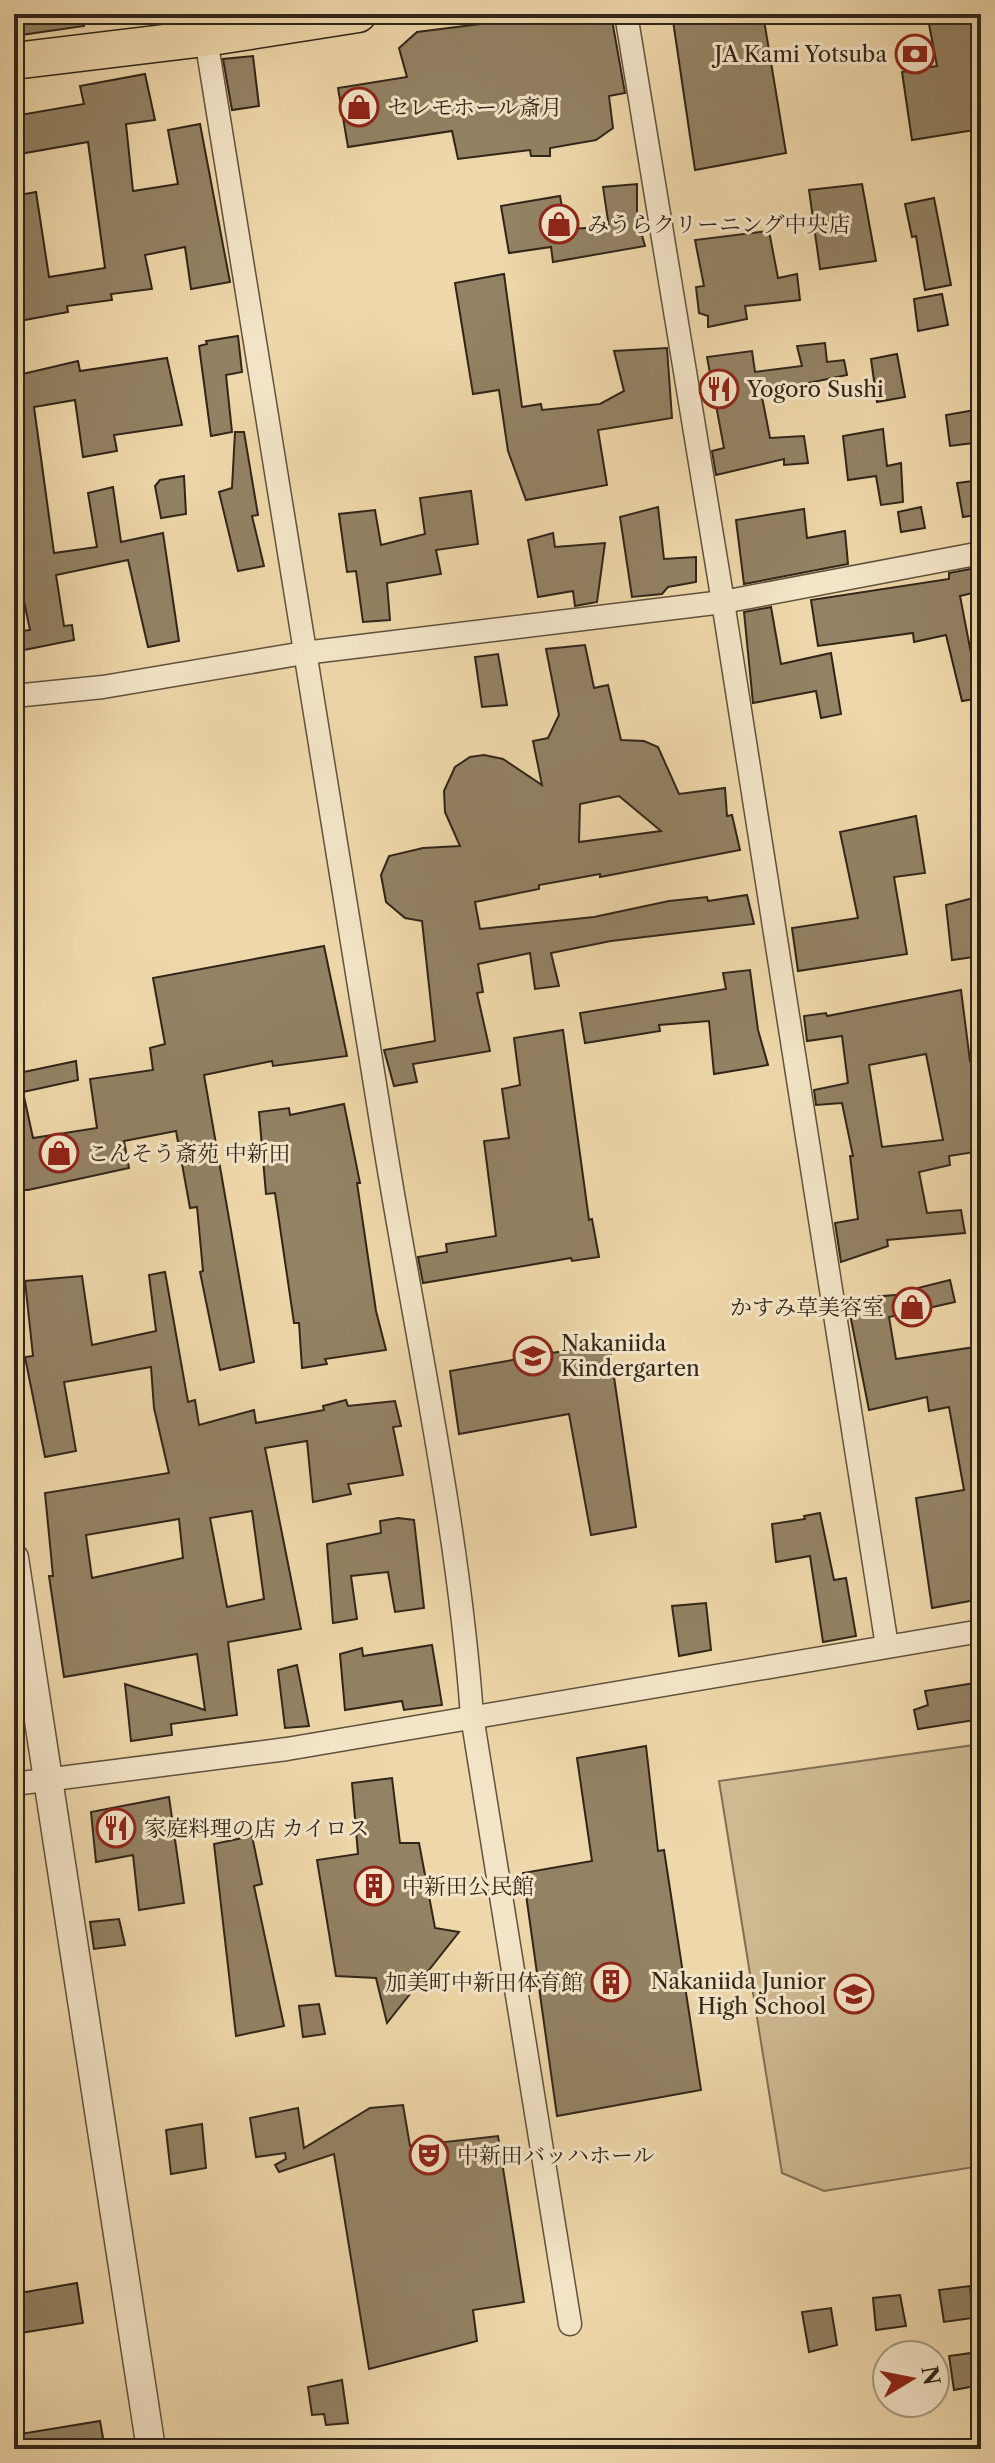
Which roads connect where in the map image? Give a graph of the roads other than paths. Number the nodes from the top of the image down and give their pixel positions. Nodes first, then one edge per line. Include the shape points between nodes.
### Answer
1 (358, 14) edge
2 (626, 14) edge
3 (204, 26) edge
4 (14, 61) edge
5 (981, 553) edge
6 (723, 602) junction
7 (304, 653) junction
8 (14, 696) edge
9 (14, 1558) edge
10 (981, 1631) edge
11 (887, 1646) junction
12 (472, 1716) junction
13 (48, 1777) junction
14 (14, 1784) edge
15 (570, 2324) dead end
16 (151, 2449) edge

1 - 3 highway
2 - 6 street
3 - 4 highway
3 - 7 street
5 - 6 street
6 - 7 street
6 - 11 street
7 - 8 street via 103,687
7 - 12 street via 444,1491
9 - 13 street
10 - 11 street
11 - 12 street
12 - 13 street via 287,1749
12 - 15 street
13 - 14 street
13 - 16 street

